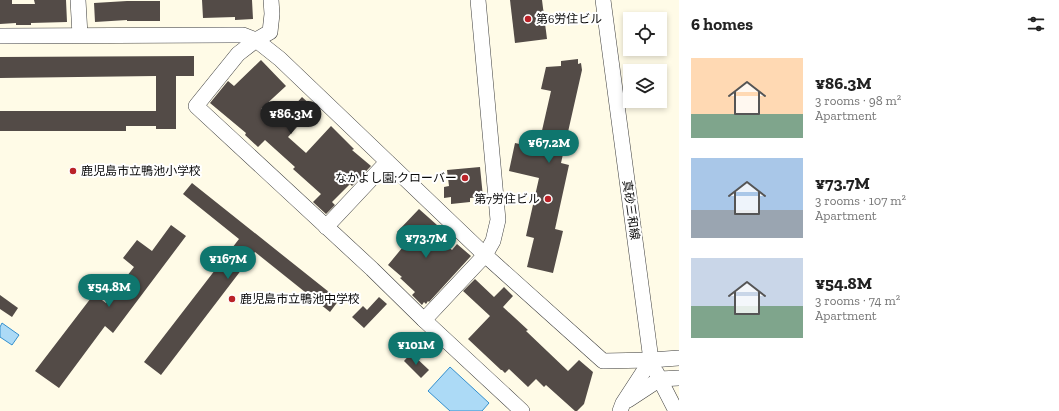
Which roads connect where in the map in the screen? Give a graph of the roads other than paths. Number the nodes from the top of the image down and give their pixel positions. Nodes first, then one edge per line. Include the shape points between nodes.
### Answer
1 (78, 0) edge
2 (271, 0) edge
3 (478, 0) edge
4 (603, 0) edge
5 (80, 35) junction
6 (0, 36) edge
7 (256, 40) junction
8 (387, 162) junction
9 (326, 227) junction
10 (485, 254) junction
11 (424, 320) junction
12 (679, 358) edge
13 (651, 360) junction
14 (679, 378) edge
15 (660, 379) junction
16 (622, 407) edge
17 (522, 411) edge
18 (676, 411) edge

1 - 5 street
2 - 7 street via 270,32
3 - 10 street via 498,220 493,241
4 - 13 street, 真砂三和線
5 - 6 street
5 - 7 street via 229,35
7 - 8 street via 280,59
7 - 9 street via 238,54 196,106
8 - 9 street
8 - 10 street
9 - 11 street
10 - 11 street
10 - 13 street via 603,361
11 - 17 street
12 - 13 street
13 - 15 street, 真砂三和線
13 - 16 street
14 - 15 street
15 - 16 street
15 - 18 street, 真砂三和線

